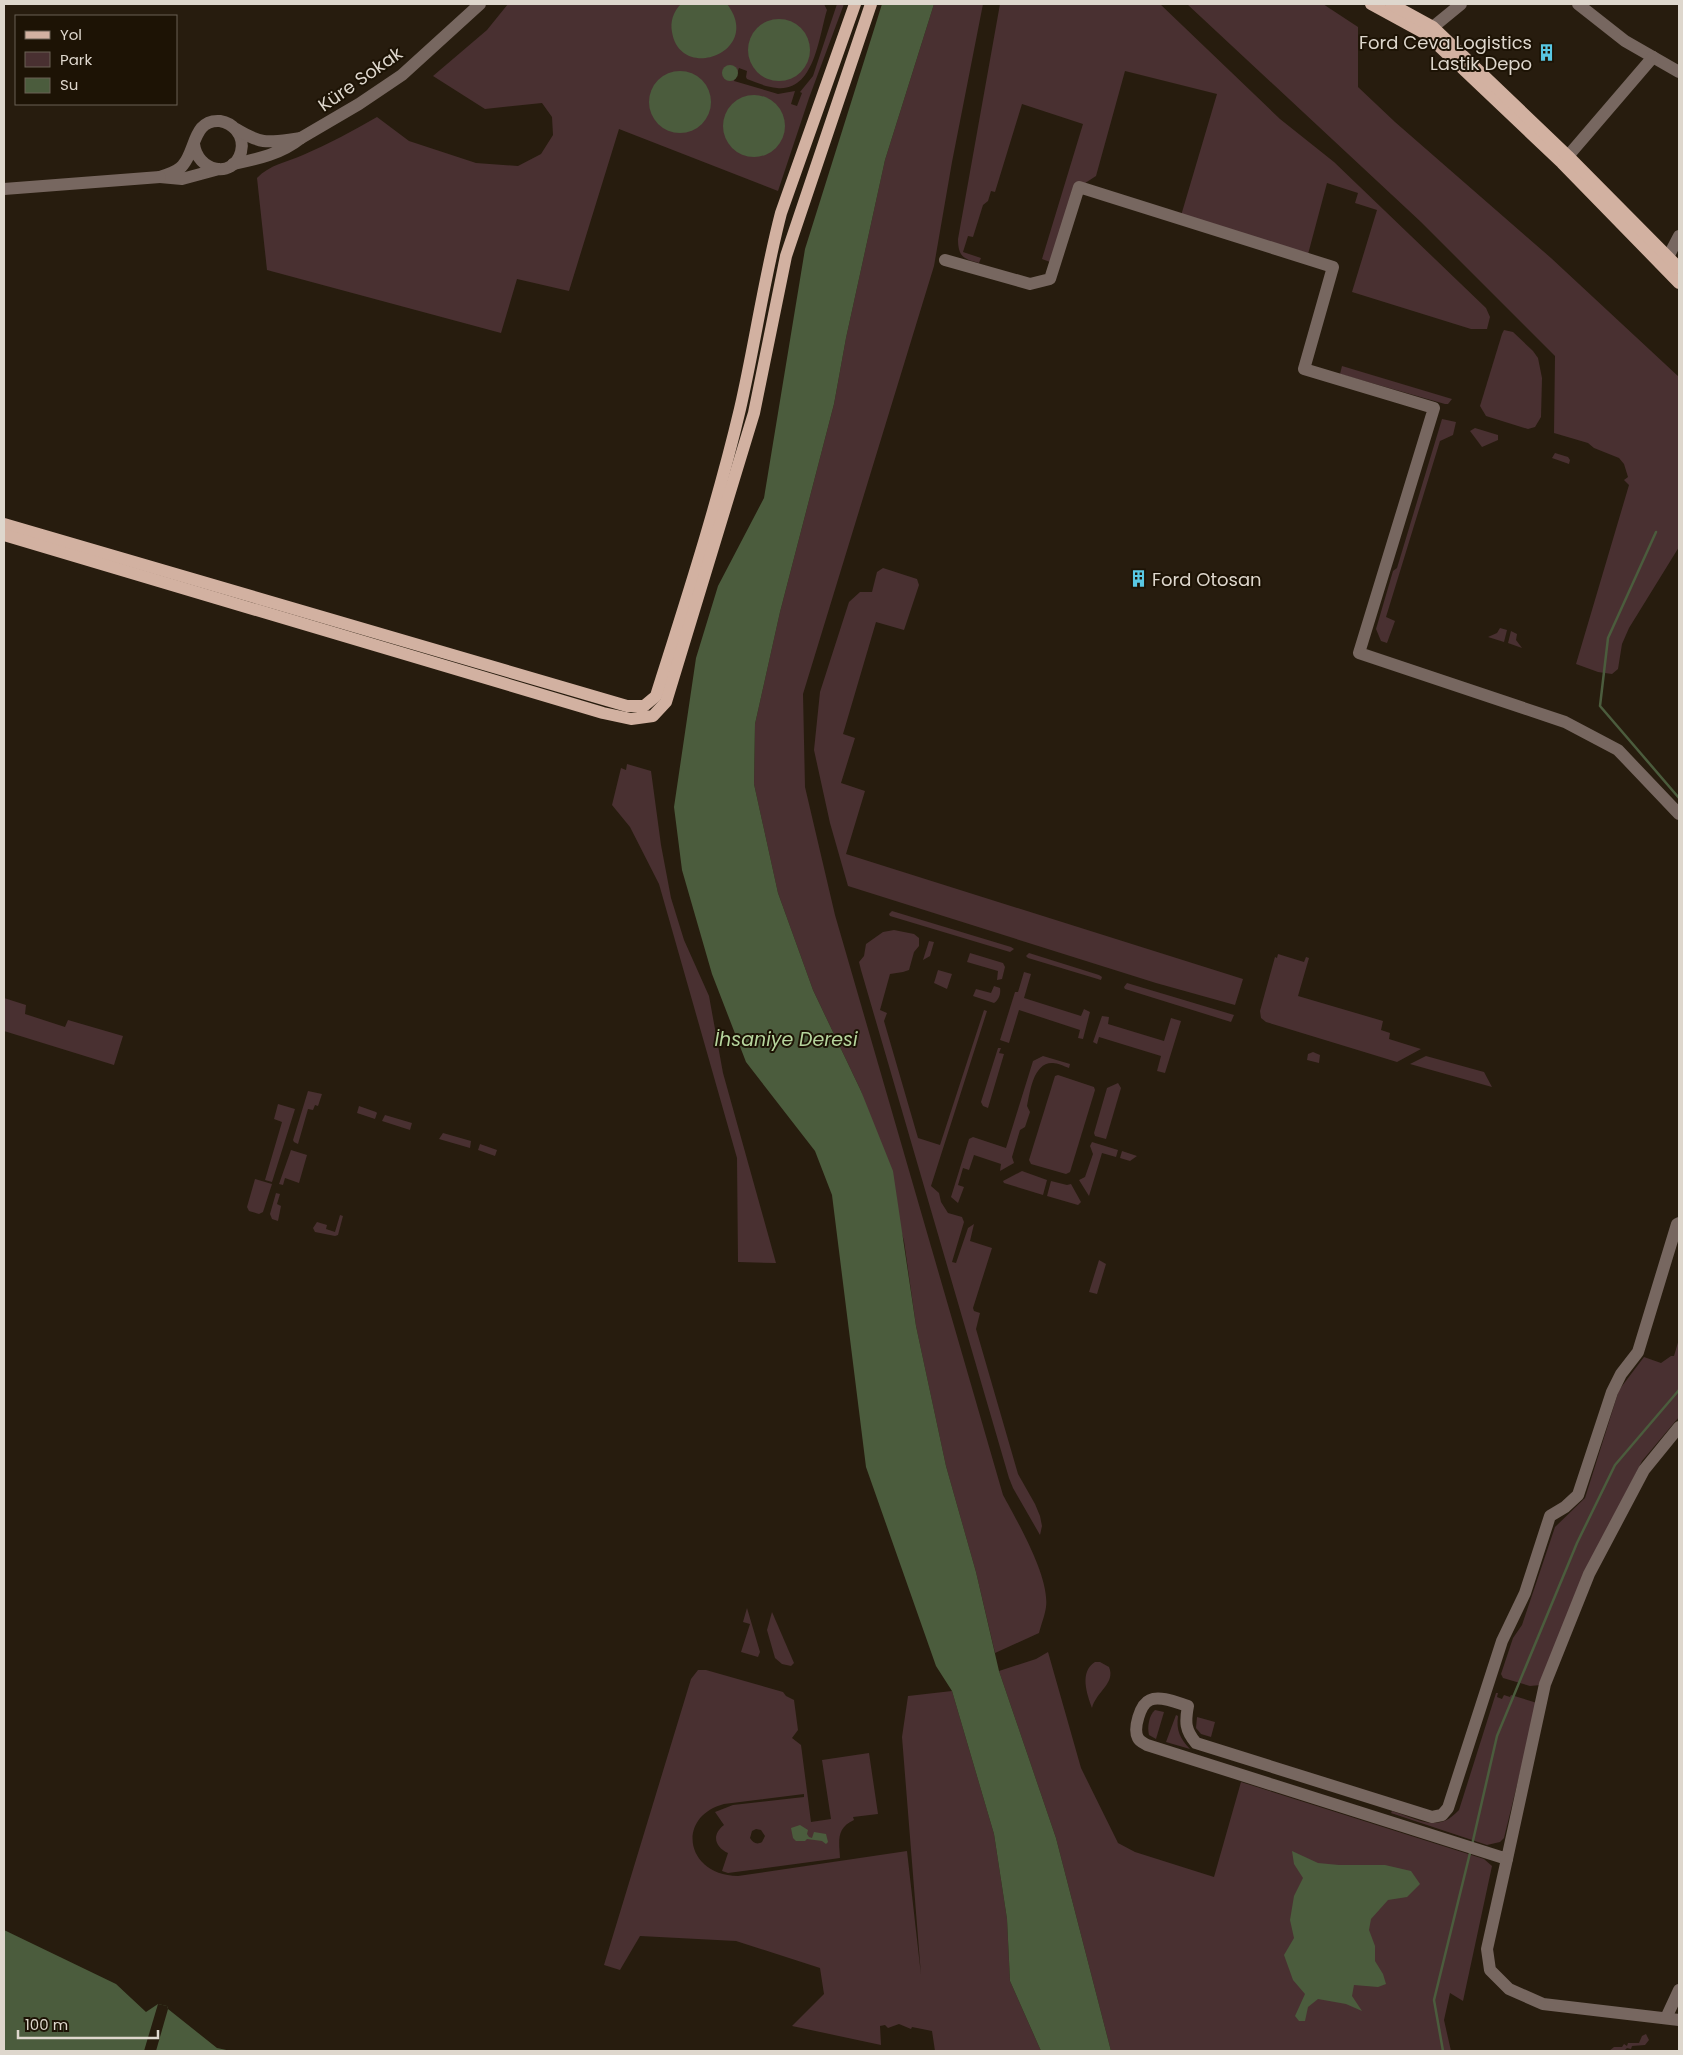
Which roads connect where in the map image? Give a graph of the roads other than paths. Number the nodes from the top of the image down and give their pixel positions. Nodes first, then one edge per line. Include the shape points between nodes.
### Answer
1 (480, 4) edge
2 (855, 4) edge
3 (871, 4) edge
4 (1371, 4) edge
5 (1391, 4) edge
6 (1461, 4) edge
7 (1578, 4) edge
8 (1433, 27) junction
9 (1653, 57) junction
10 (1679, 72) edge
11 (235, 128) junction
12 (301, 138) junction
13 (194, 144) junction
14 (1568, 156) junction
15 (233, 164) junction
16 (219, 169) junction
17 (160, 178) junction
18 (4, 189) edge
19 (1679, 236) edge
20 (1668, 256) junction
21 (945, 260) dead end
22 (1679, 268) edge
23 (1679, 283) edge
24 (4, 524) edge
25 (4, 535) edge
26 (1679, 814) edge
27 (1679, 1223) edge
28 (1679, 1427) edge
29 (1507, 1859) junction
30 (1679, 1990) edge
31 (1666, 2018) junction
32 (1679, 2020) edge

1 - 12 street, Küre Sokak via 402,75
2 - 24 main road via 781,213 740,409 704,546 656,696 644,706 627,706
3 - 25 main road via 786,256 754,413 666,702 653,716 630,720 603,713
4 - 23 main road via 1426,34 1562,163
5 - 8 main road
6 - 8 street
7 - 9 street via 1624,40
8 - 14 main road
9 - 10 street
9 - 14 street
11 - 12 street via 254,140 268,142
11 - 13 street via 213,122 200,129
11 - 15 street via 242,142
12 - 15 street, Küre Sokak via 290,147
13 - 16 street via 198,159 204,165
13 - 17 street via 182,167
14 - 20 main road
15 - 16 street
16 - 17 street via 182,179
17 - 18 street
19 - 20 street
20 - 22 main road
21 - 26 street via 1030,284 1050,279 1079,187 1333,267 1304,369 1434,408 1359,653 1565,722 1618,750
27 - 29 street via 1638,1352 1612,1392 1578,1495 1550,1516 1525,1593 1502,1641 1448,1808 1442,1815 1432,1817 1196,1743 1185,1724 1188,1706 1156,1698 1149,1700 1144,1704 1136,1729 1140,1741 1147,1745
28 - 29 street via 1644,1470 1589,1574 1545,1684
29 - 31 street via 1487,1949 1490,1970 1509,1989 1543,2004
30 - 31 street
31 - 32 street

